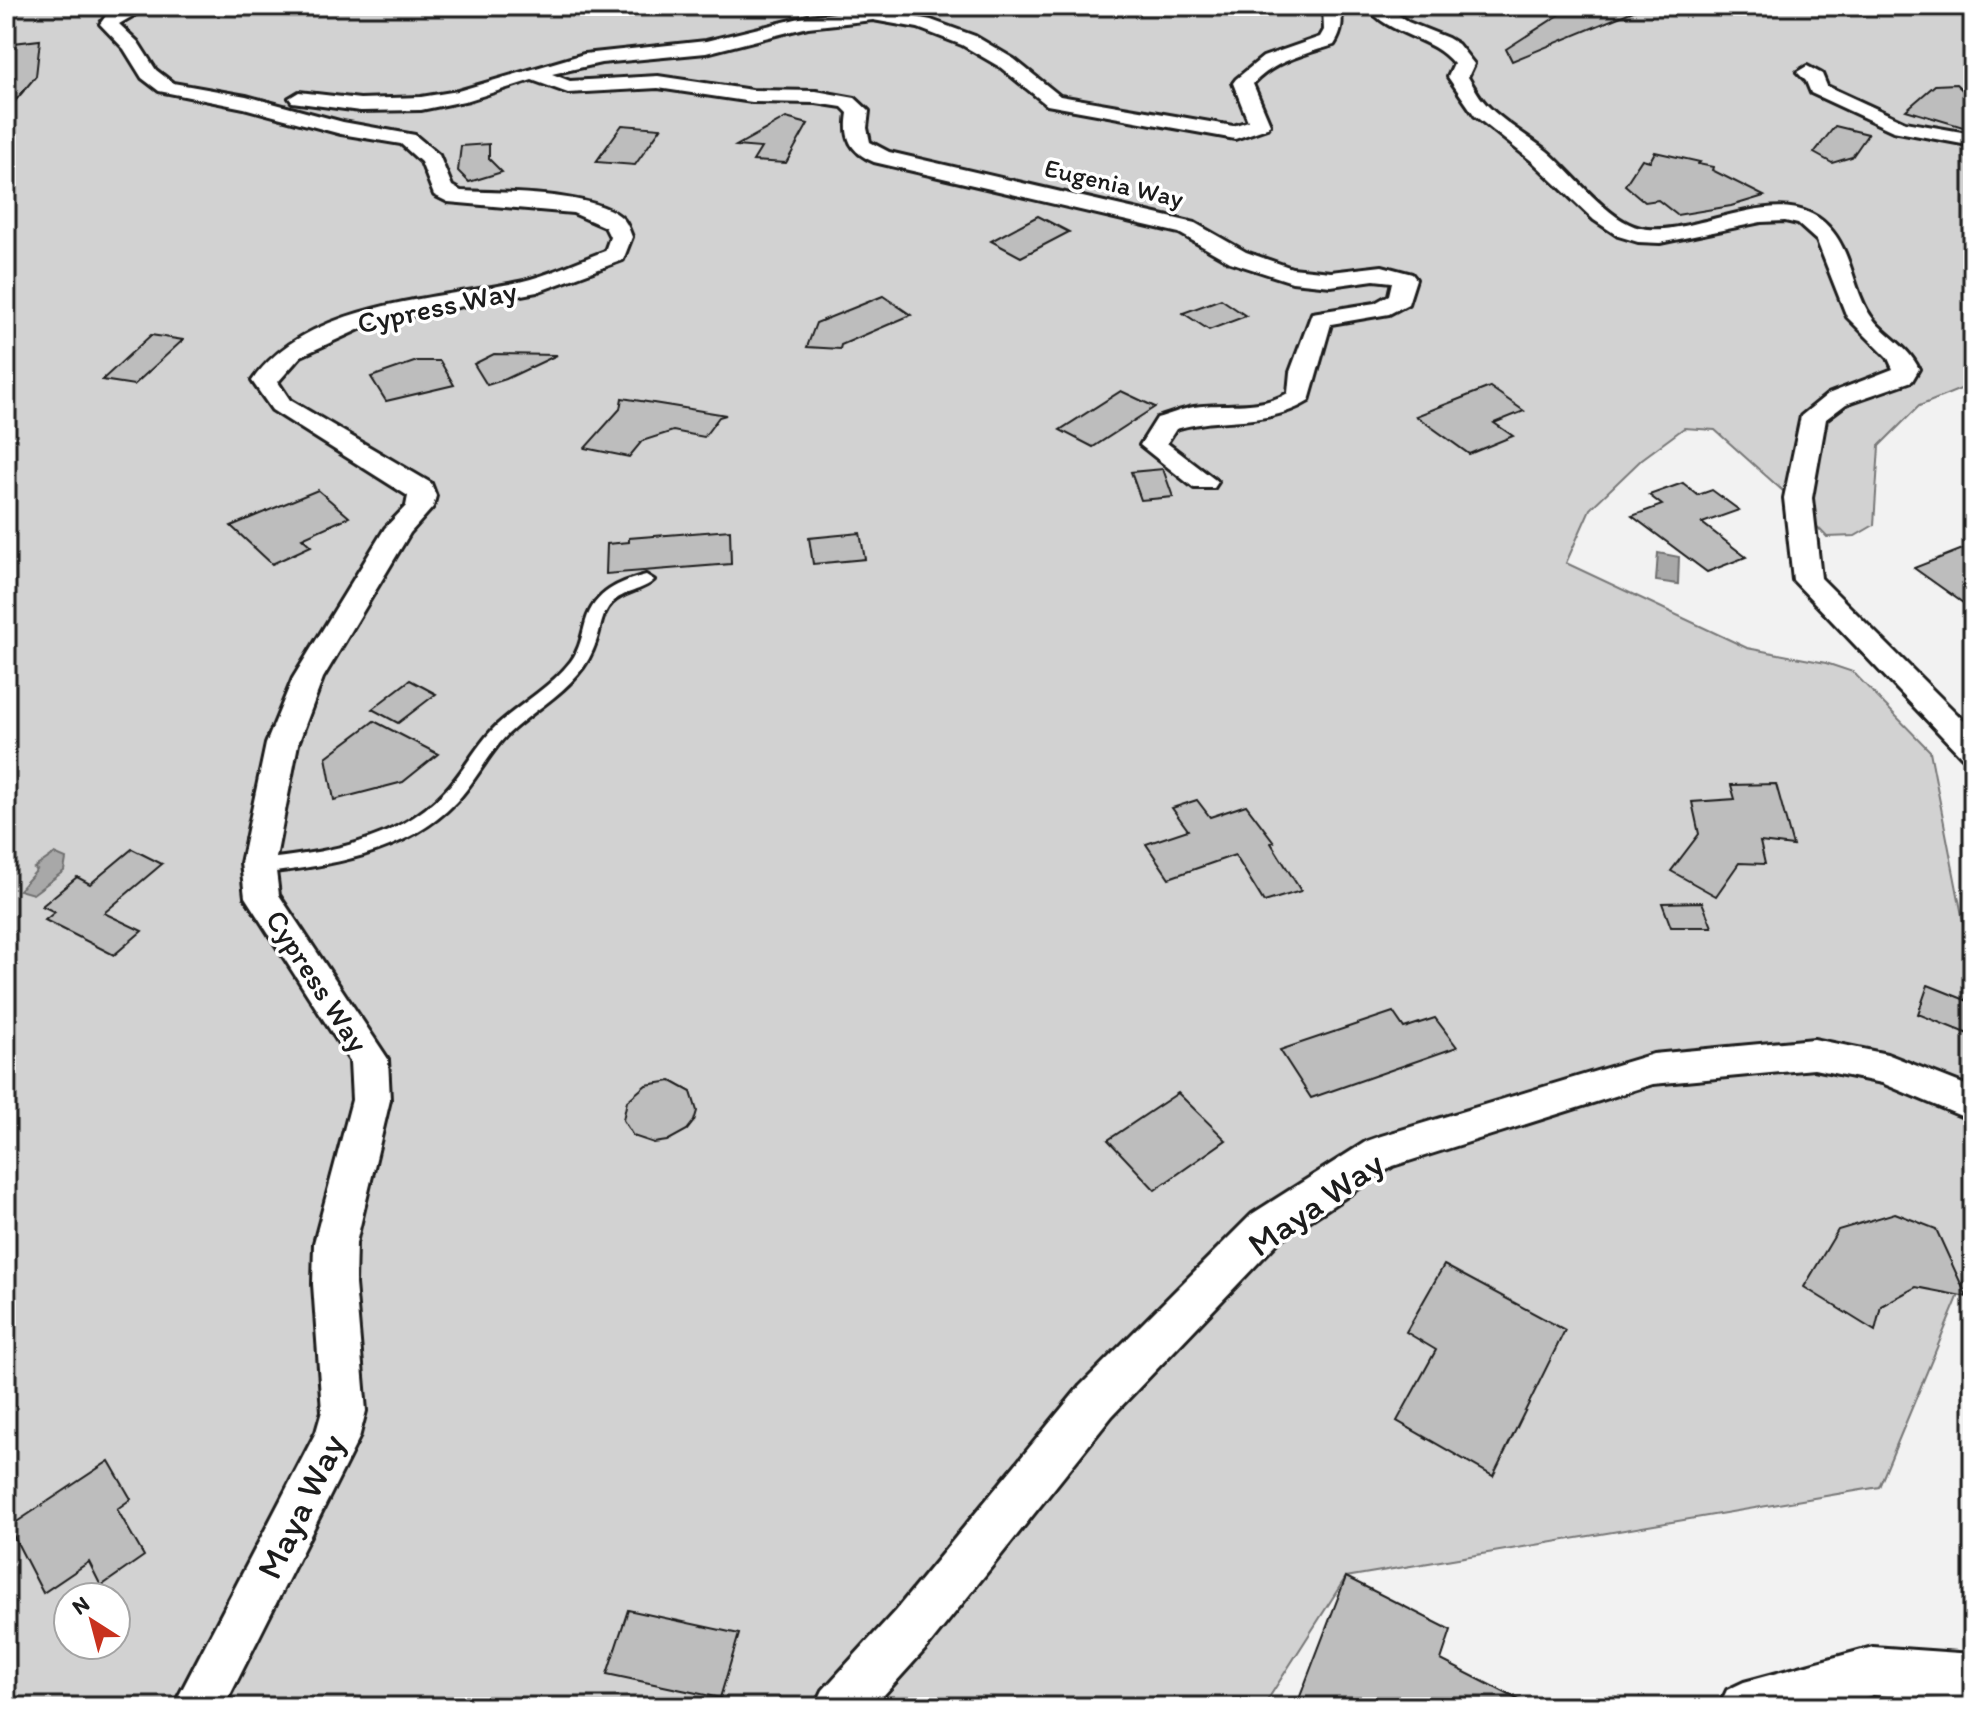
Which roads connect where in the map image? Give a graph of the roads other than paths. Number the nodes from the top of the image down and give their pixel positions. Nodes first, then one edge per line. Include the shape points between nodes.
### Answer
1 (141, 6) edge
2 (1332, 6) edge
3 (1376, 6) edge
4 (131, 46) junction
5 (1807, 72) dead end
6 (533, 74) junction
7 (1973, 140) edge
8 (1204, 482) dead end
9 (646, 580) dead end
10 (1973, 749) edge
11 (258, 867) junction
12 (1973, 1105) edge
13 (335, 1243) joint
14 (1973, 1678) edge
15 (198, 1707) edge
16 (840, 1707) edge
17 (1744, 1707) edge

1 - 4 street, Cypress Way via 109,24
2 - 6 street via 1333,30 1327,41 1271,59 1243,83 1260,124 1235,133 1054,101 976,44 893,17 841,14 720,44 606,56
3 - 10 street via 1400,26 1451,48 1464,64 1458,77 1480,110 1549,163 1614,224 1656,238 1746,216 1789,215 1814,224 1826,236 1859,318 1901,354 1906,369 1903,376 1837,399 1814,416 1798,498 1807,580
4 - 6 street via 147,50 174,73 210,85 373,107 442,101
4 - 11 street, Cypress Way via 149,74 166,87 408,139 431,160 442,190 456,197 583,206 609,220 621,237 615,255 529,287 366,317 292,351 265,381 281,405 421,489 423,498 399,528 308,678 282,744
5 - 7 street via 1818,89 1900,127
6 - 8 street, Eugenia Way via 568,87 658,82 752,96 848,102 859,111 855,132 869,153 1187,228 1227,255 1283,275 1335,280 1390,273 1404,279 1400,299 1381,309 1321,318 1300,396 1280,408 1195,415 1166,424 1153,445
9 - 11 lane via 621,586 601,601 572,671 515,717 452,796 431,814 360,852
11 - 13 street, Cypress Way via 262,897 369,1059 371,1100
12 - 16 street, Maya Way via 1887,1069 1814,1054 1653,1069 1381,1153 1266,1227 1096,1401 913,1627
13 - 15 street, Maya Way via 344,1411 337,1438
14 - 17 street via 1873,1671

